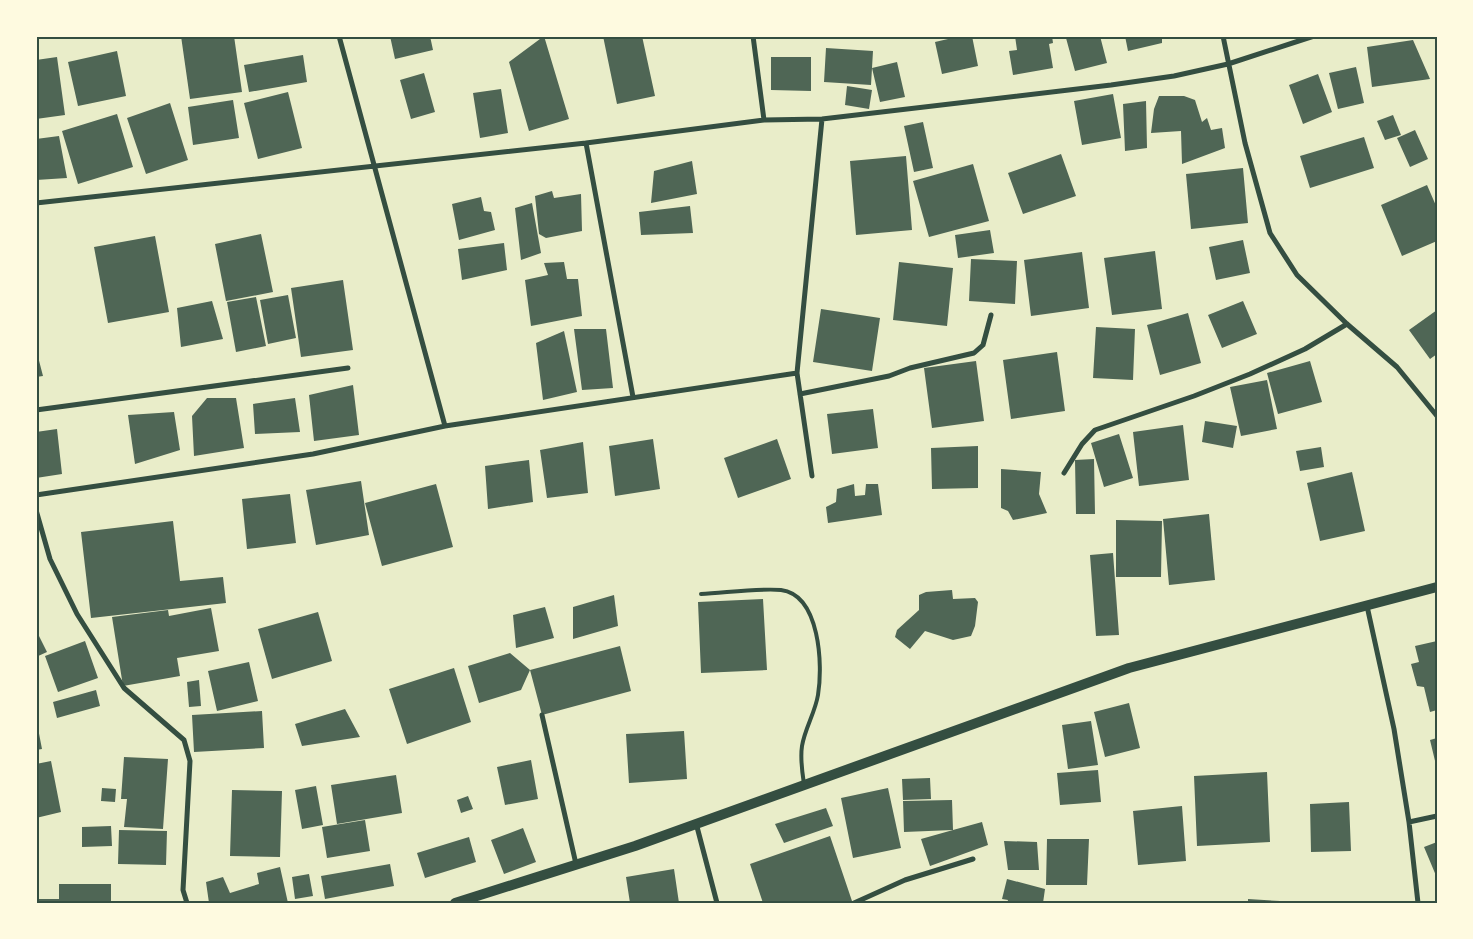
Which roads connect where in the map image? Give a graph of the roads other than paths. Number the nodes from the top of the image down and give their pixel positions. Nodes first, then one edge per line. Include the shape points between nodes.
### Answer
1 (338, 36) edge
2 (753, 36) edge
3 (1223, 36) edge
4 (1314, 36) edge
5 (1228, 64) junction
6 (822, 119) junction
7 (764, 120) junction
8 (586, 143) junction
9 (373, 165) junction
10 (36, 203) edge
11 (990, 315) dead end
12 (1347, 324) junction
13 (348, 368) dead end
14 (797, 373) junction
15 (800, 394) junction
16 (632, 397) junction
17 (36, 410) edge
18 (1437, 416) edge
19 (445, 426) junction
20 (1064, 473) dead end
21 (812, 476) dead end
22 (36, 494) edge
23 (36, 510) edge
24 (1437, 587) edge
25 (701, 594) dead end
26 (1366, 606) junction
27 (542, 715) dead end
28 (804, 786) junction
29 (1437, 816) edge
30 (696, 822) junction
31 (1409, 822) junction
32 (973, 859) dead end
33 (576, 864) junction
34 (869, 897) junction
35 (187, 903) edge
36 (456, 903) edge
37 (717, 903) edge
38 (854, 903) edge
39 (872, 903) edge
40 (1418, 903) edge

1 - 9 street
2 - 7 street
3 - 5 street
4 - 5 street
5 - 6 street via 1165,78
5 - 12 street via 1245,143 1270,233 1297,275
6 - 7 street
6 - 14 street
7 - 8 street
8 - 9 street
8 - 16 street
9 - 10 street
9 - 19 street
11 - 15 street via 982,345 974,353 889,376
12 - 18 street via 1397,367
12 - 20 street via 1305,349 1250,374 1095,430
13 - 17 street
14 - 15 street
14 - 16 street
15 - 21 street
16 - 19 street
19 - 22 street via 313,454
23 - 35 street via 50,559 77,614 124,688 184,740 190,761 183,890
24 - 26 main road
25 - 28 lane via 781,590 804,601 817,632 819,683 802,746 800,760
26 - 28 main road via 1129,668
26 - 31 street via 1394,729
27 - 33 street
28 - 30 main road
29 - 31 street
30 - 33 main road via 635,846
30 - 37 street
31 - 40 street
32 - 34 street via 905,880
33 - 36 main road
34 - 38 street
34 - 39 street

